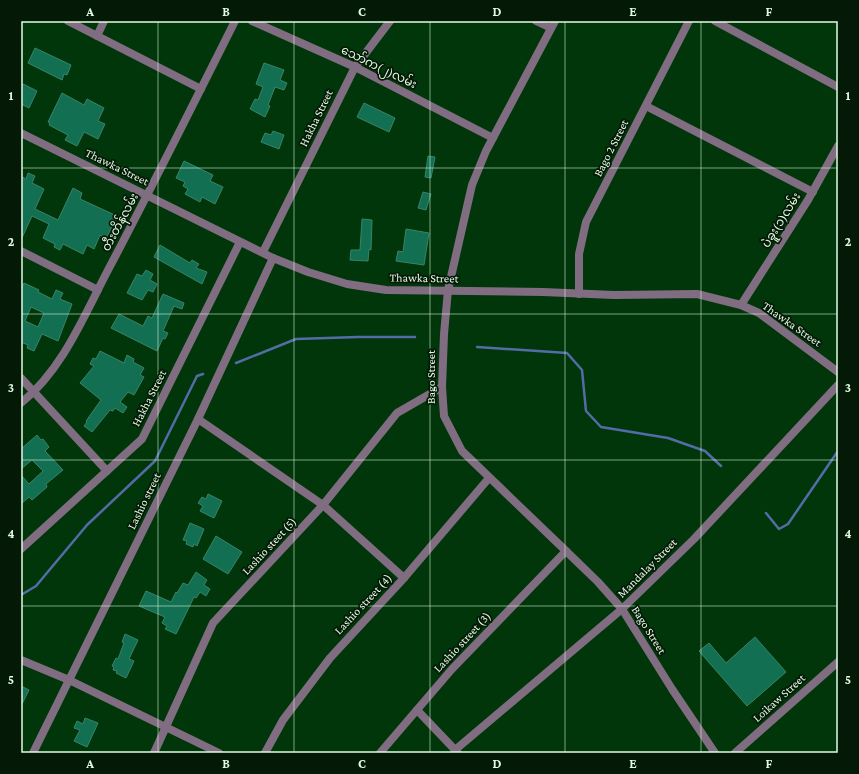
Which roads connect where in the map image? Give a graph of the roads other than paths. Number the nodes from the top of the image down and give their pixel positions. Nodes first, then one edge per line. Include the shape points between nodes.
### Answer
1 (68, 21) edge
2 (104, 21) edge
3 (234, 21) edge
4 (252, 21) edge
5 (390, 21) edge
6 (536, 21) edge
7 (689, 21) edge
8 (715, 21) edge
9 (553, 24) edge
10 (97, 36) junction
11 (355, 67) junction
12 (838, 87) edge
13 (201, 89) junction
14 (646, 106) junction
15 (21, 133) edge
16 (493, 138) junction
17 (838, 146) edge
18 (812, 192) junction
19 (148, 196) junction
20 (240, 242) junction
21 (21, 251) edge
22 (263, 252) junction
23 (273, 258) junction
24 (98, 290) junction
25 (448, 290) junction
26 (579, 294) junction
27 (741, 305) junction
28 (838, 372) edge
29 (21, 378) edge
30 (838, 385) edge
31 (442, 387) junction
32 (35, 392) junction
33 (21, 403) edge
34 (198, 419) junction
35 (107, 471) junction
36 (489, 478) junction
37 (323, 505) junction
38 (21, 549) edge
39 (566, 551) junction
40 (404, 578) junction
41 (622, 609) junction
42 (21, 660) edge
43 (838, 662) edge
44 (69, 680) junction
45 (417, 710) junction
46 (167, 727) junction
47 (457, 752) edge
48 (33, 753) edge
49 (154, 753) edge
50 (219, 753) edge
51 (265, 753) edge
52 (380, 753) edge
53 (714, 753) edge
54 (735, 753) edge

1 - 10 street
2 - 10 street
3 - 13 street, တီးတိန်လမ်း
4 - 11 street, သော်က(၂)လမ်း
5 - 11 street, Hakha Street
6 - 9 street
7 - 14 street, Bago 2 Street
8 - 12 street
9 - 16 street, Bago Street
10 - 13 street
11 - 16 street, သော်က(၂)လမ်း
11 - 22 street, Hakha Street
13 - 19 street, တီးတိန်လမ်း
14 - 18 street
14 - 26 street, Bago 2 Street via 586,222 578,254
15 - 19 street, Thawka Street
16 - 25 street, Bago Street via 472,185
17 - 18 street, ပဲခူး(၁)လမ်း
18 - 27 street, ပဲခူး(၁)လမ်း
19 - 20 street, Thawka Street
19 - 24 street, တီးတိန်လမ်း
20 - 22 street, Thawka Street
20 - 35 street, Hakha Street via 142,439
21 - 24 street
22 - 23 street, Thawka Street
23 - 25 street, Thawka Street via 347,284 386,290
23 - 34 street, Lashio street
24 - 32 street, တီးတိန်လမ်း via 61,358
25 - 26 street, Thawka Street
25 - 31 street, Bago Street
26 - 27 street, Thawka Street via 697,294
27 - 28 street, Thawka Street via 759,313
29 - 32 street
30 - 41 street, Mandalay Street via 694,538
31 - 36 street, Bago Street via 444,416 462,451
31 - 37 street, Lashio steet (5) via 397,413
32 - 33 street, တီးတိန်လမ်း
32 - 35 street
34 - 37 street
34 - 44 street, Lashio street
35 - 38 street, Hakha Street
36 - 39 street, Bago Street
36 - 40 street, Lashio street (4)
37 - 40 street
37 - 46 street, Lashio steet (5) via 213,623
39 - 41 street, Bago Street
39 - 45 street, Lashio street (3) via 452,669
40 - 51 street, Lashio street (4) via 330,658 283,720
41 - 47 street, Mandalay Street
41 - 53 street, Bago Street
42 - 44 street
43 - 54 street, Loikaw Street
44 - 46 street
44 - 48 street, Lashio street
45 - 47 street
45 - 52 street, Lashio street (3)
46 - 49 street, Lashio steet (5)
46 - 50 street

